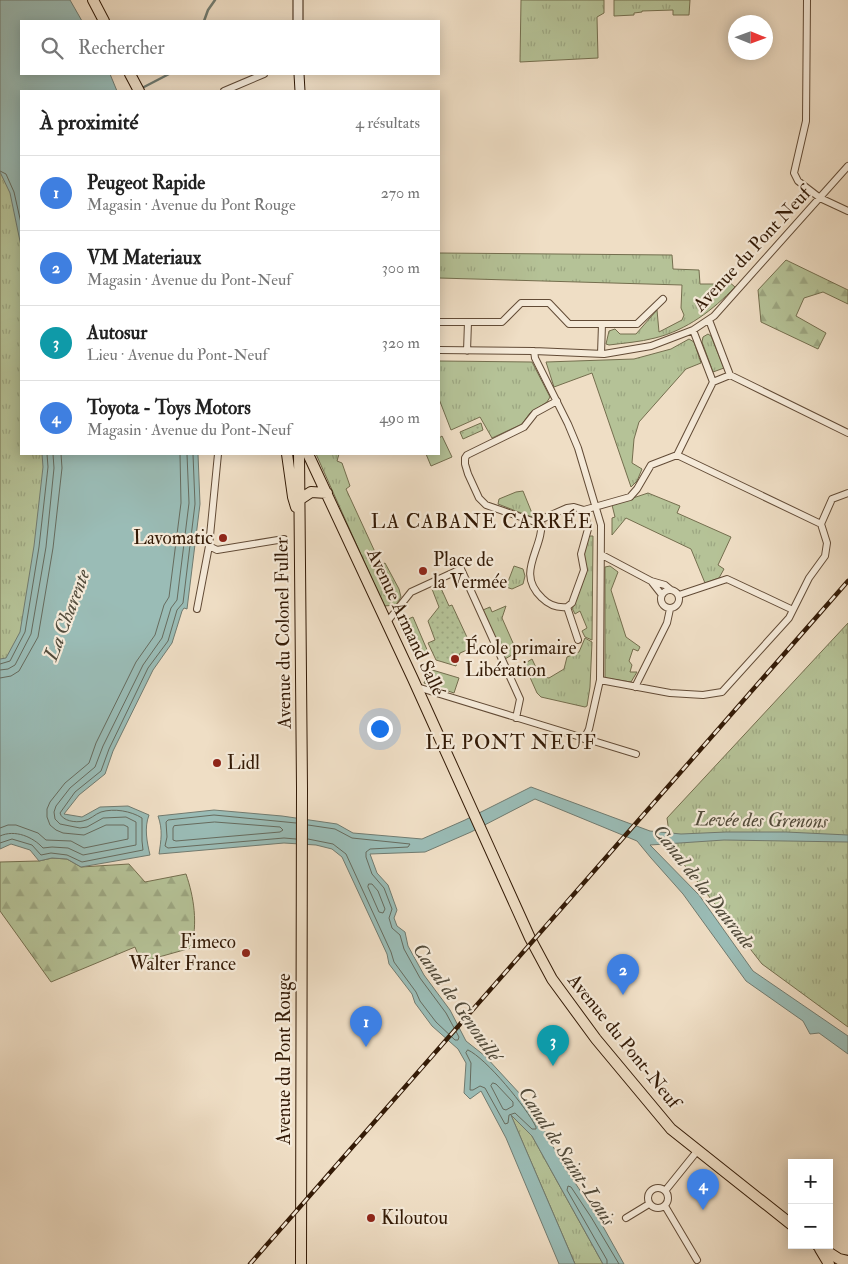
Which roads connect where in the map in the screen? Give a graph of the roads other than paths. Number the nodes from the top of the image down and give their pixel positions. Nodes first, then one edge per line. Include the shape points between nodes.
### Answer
1 (93, 0) edge
2 (298, 0) edge
3 (807, 0) edge
4 (103, 20) edge
5 (298, 20) edge
6 (130, 75) edge
7 (262, 75) edge
8 (299, 75) edge
9 (138, 90) edge
10 (226, 90) edge
11 (300, 90) edge
12 (848, 166) edge
13 (820, 198) junction
14 (848, 211) edge
15 (663, 299) dead end
16 (709, 320) junction
17 (440, 322) edge
18 (468, 322) junction
19 (602, 324) junction
20 (693, 330) junction
21 (440, 350) edge
22 (467, 351) junction
23 (534, 351) junction
24 (600, 354) junction
25 (730, 375) junction
26 (713, 382) junction
27 (557, 401) junction
28 (848, 433) edge
29 (218, 455) edge
30 (287, 455) edge
31 (299, 455) edge
32 (308, 455) edge
33 (677, 455) junction
34 (327, 493) junction
35 (848, 493) edge
36 (299, 500) junction
37 (597, 507) junction
38 (584, 510) junction
39 (299, 516) junction
40 (541, 520) junction
41 (821, 524) junction
42 (284, 538) dead end
43 (209, 546) junction
44 (602, 555) junction
45 (651, 581) junction
46 (671, 590) junction
47 (662, 595) junction
48 (679, 595) junction
49 (567, 607) junction
50 (670, 608) junction
51 (197, 609) dead end
52 (793, 610) junction
53 (387, 622) junction
54 (578, 640) dead end
55 (600, 680) junction
56 (417, 687) junction
57 (636, 687) junction
58 (516, 718) junction
59 (584, 739) junction
60 (636, 754) dead end
61 (484, 835) joint
62 (302, 854) joint
63 (698, 1150) junction
64 (666, 1191) junction
65 (649, 1204) junction
66 (665, 1206) junction
67 (626, 1218) dead end
68 (788, 1222) edge
69 (819, 1249) edge
70 (823, 1249) edge
71 (697, 1260) dead end
72 (848, 1261) edge
73 (301, 1264) edge
74 (829, 1264) edge
75 (839, 1264) edge

1 - 4 main road
2 - 5 main road
3 - 13 street via 806,121 794,173 798,181
6 - 9 main road
7 - 10 street
8 - 11 main road
12 - 13 street, Avenue du Pont Neuf
13 - 14 street
13 - 16 street, Avenue du Pont Neuf
15 - 19 street via 637,324
16 - 20 street, Avenue du Pont Neuf
16 - 25 street
17 - 18 street
18 - 19 street via 502,322 521,303 549,303 569,324
18 - 22 street
19 - 24 street
20 - 24 street, Avenue du Pont Neuf via 651,346
20 - 26 street
21 - 22 street, Avenue du Pont Neuf
22 - 23 street, Avenue du Pont Neuf
23 - 24 street, Avenue du Pont Neuf
23 - 27 street
25 - 26 street
25 - 28 street
26 - 33 street
27 - 37 street via 578,448
27 - 40 street via 535,414 524,427 465,458 468,474 479,498 486,505 531,521
29 - 43 street
30 - 39 main road via 292,497
31 - 36 main road, Avenue du Colonel Fuller
32 - 34 main road, Avenue Armand Sallé
33 - 37 street via 651,465 630,497
33 - 41 street
34 - 36 main road via 311,492
34 - 53 main road, Avenue Armand Sallé
35 - 41 street via 832,499
36 - 39 main road, Avenue du Colonel Fuller
37 - 38 street
37 - 44 street
38 - 40 street via 567,508
38 - 49 street via 588,529 581,554 584,570 572,603
39 - 62 main road, Avenue du Colonel Fuller
40 - 49 street via 530,578 544,601
41 - 52 street via 827,543 825,556 809,578
42 - 43 street via 217,550
43 - 51 street
44 - 45 street
44 - 55 street
45 - 46 street
45 - 47 street
46 - 47 street
46 - 48 street
47 - 50 street via 662,604
48 - 50 street via 678,604
48 - 52 street via 727,579
49 - 54 street
50 - 57 street via 667,623
52 - 57 street via 722,692 703,695
53 - 56 main road, Avenue Armand Sallé
53 - 58 street via 411,592 461,569 520,699
55 - 57 street
55 - 59 street
56 - 58 street
56 - 61 main road, Avenue Armand Sallé
58 - 59 street
59 - 60 street
61 - 63 main road, Avenue du Pont-Neuf via 552,979 596,1039 671,1128
62 - 73 main road, Avenue du Pont Rouge
63 - 64 street
63 - 68 main road, Avenue du Pont-Neuf
64 - 65 street via 653,1189 648,1194
64 - 66 street via 668,1201
65 - 66 street via 658,1209
65 - 67 street
66 - 71 street
69 - 74 main road
70 - 72 main road
72 - 75 main road

